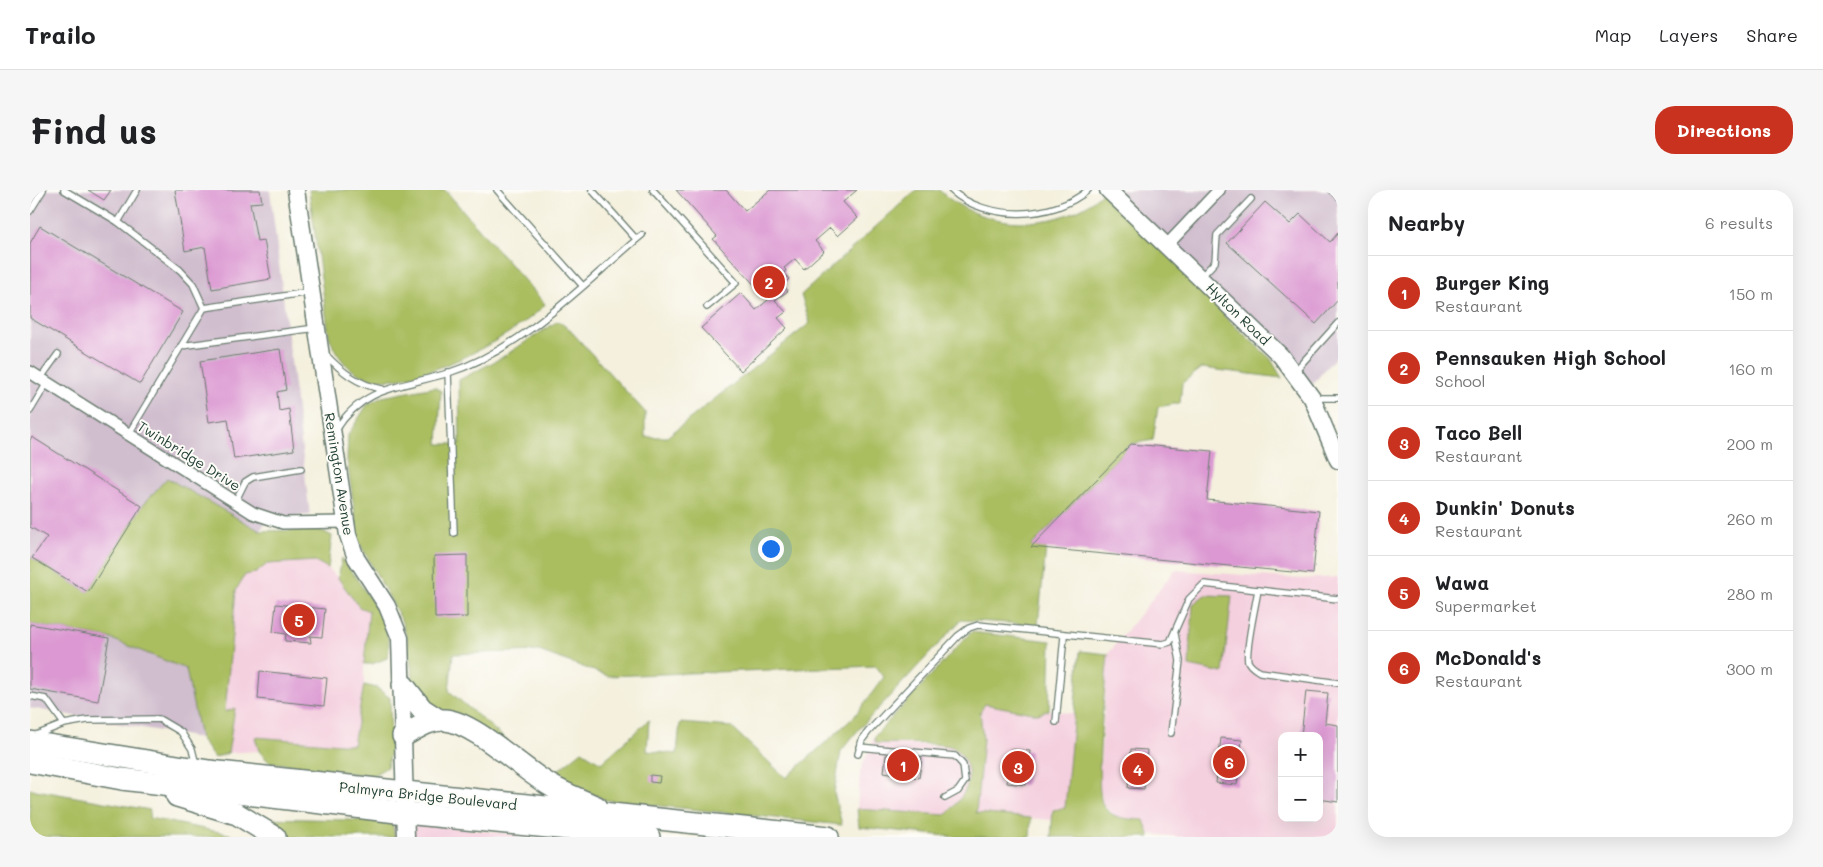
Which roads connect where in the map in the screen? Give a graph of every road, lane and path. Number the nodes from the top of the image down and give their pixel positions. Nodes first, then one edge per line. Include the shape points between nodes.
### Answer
1 (43, 190) edge
2 (64, 190) edge
3 (137, 190) edge
4 (296, 190) edge
5 (497, 190) edge
6 (592, 190) edge
7 (653, 190) edge
8 (950, 190) edge
9 (1088, 190) edge
10 (1108, 190) edge
11 (1219, 190) edge
12 (1332, 190) edge
13 (1338, 196) edge
14 (1251, 199) dead end
15 (30, 211) edge
16 (118, 222) junction
17 (642, 234) dead end
18 (636, 240) junction
19 (1167, 245) junction
20 (1201, 277) junction
21 (582, 285) junction
22 (310, 292) junction
23 (707, 307) dead end
24 (204, 308) junction
25 (1338, 323) edge
26 (316, 328) junction
27 (181, 346) junction
28 (319, 347) junction
29 (58, 354) dead end
30 (30, 372) edge
31 (448, 372) junction
32 (1294, 372) junction
33 (44, 381) junction
34 (384, 389) junction
35 (1312, 398) junction
36 (1338, 398) edge
37 (30, 411) edge
38 (128, 435) junction
39 (332, 436) junction
40 (1338, 460) edge
41 (302, 469) dead end
42 (235, 502) junction
43 (346, 522) junction
44 (454, 534) dead end
45 (1258, 590) junction
46 (1338, 599) edge
47 (1175, 634) junction
48 (1064, 636) junction
49 (1338, 684) edge
50 (403, 685) junction
51 (30, 696) edge
52 (439, 720) junction
53 (1056, 722) dead end
54 (64, 724) junction
55 (1171, 733) dead end
56 (403, 736) junction
57 (30, 738) edge
58 (30, 742) edge
59 (859, 747) junction
60 (858, 754) dead end
61 (30, 762) edge
62 (197, 770) junction
63 (122, 779) junction
64 (945, 798) dead end
65 (405, 803) junction
66 (618, 815) junction
67 (598, 835) edge
68 (275, 837) edge
69 (406, 837) edge
70 (649, 837) edge
71 (828, 837) edge

1 - 15 lane
2 - 16 lane
3 - 16 lane
4 - 22 street, Remington Avenue
5 - 21 lane
6 - 18 lane
7 - 23 lane via 736,283
8 - 9 lane via 979,206 1024,213 1055,207
10 - 19 street, Hylton Road
11 - 19 street
12 - 13 lane
14 - 20 lane via 1217,236 1215,262
16 - 24 lane via 180,270 192,284
17 - 18 lane
18 - 21 lane
19 - 20 street, Hylton Road
20 - 32 street, Hylton Road
21 - 31 lane via 500,350
22 - 24 lane
22 - 26 street, Remington Avenue
24 - 27 lane
25 - 32 lane
26 - 27 lane
26 - 28 street, Remington Avenue
27 - 38 lane
28 - 34 lane via 343,372 372,387
28 - 39 street, Remington Avenue
29 - 33 lane
30 - 33 street, Twinbridge Drive
31 - 34 lane
31 - 44 lane
32 - 35 street, Hylton Road
33 - 37 lane
33 - 38 street, Twinbridge Drive
34 - 39 lane via 360,402 341,421
35 - 36 lane
35 - 40 street, Hylton Road
38 - 42 street, Twinbridge Drive
39 - 43 street, Remington Avenue
41 - 42 lane via 253,478 245,482
42 - 43 street, Twinbridge Drive via 267,519 283,523
43 - 50 street, Remington Avenue via 351,547 387,606 400,638
45 - 46 lane
45 - 47 lane via 1204,584 1189,599
45 - 49 lane via 1248,661 1252,667 1260,672
47 - 48 lane via 1170,642 1163,644
47 - 55 lane via 1180,661
48 - 53 lane
48 - 59 lane via 978,625 969,628 868,732
50 - 52 highway via 422,709
50 - 56 street, Remington Avenue
51 - 54 lane via 46,699
52 - 56 highway
52 - 66 highway via 463,725 552,787
54 - 57 lane
54 - 62 lane via 120,718 159,719 181,732 192,750
56 - 65 street, Remington Avenue
58 - 62 highway, Palmyra Bridge Boulevard
59 - 60 lane
59 - 64 lane via 955,756 963,765 965,781 958,791
61 - 63 highway, Palmyra Bridge Boulevard
62 - 65 highway, Palmyra Bridge Boulevard
63 - 65 highway, Palmyra Bridge Boulevard
63 - 68 highway via 227,810
65 - 66 highway, Palmyra Bridge Boulevard
65 - 67 highway, Palmyra Bridge Boulevard via 508,827
65 - 69 street, Remington Avenue
66 - 71 highway, Palmyra Bridge Boulevard
67 - 70 highway, Palmyra Bridge Boulevard

